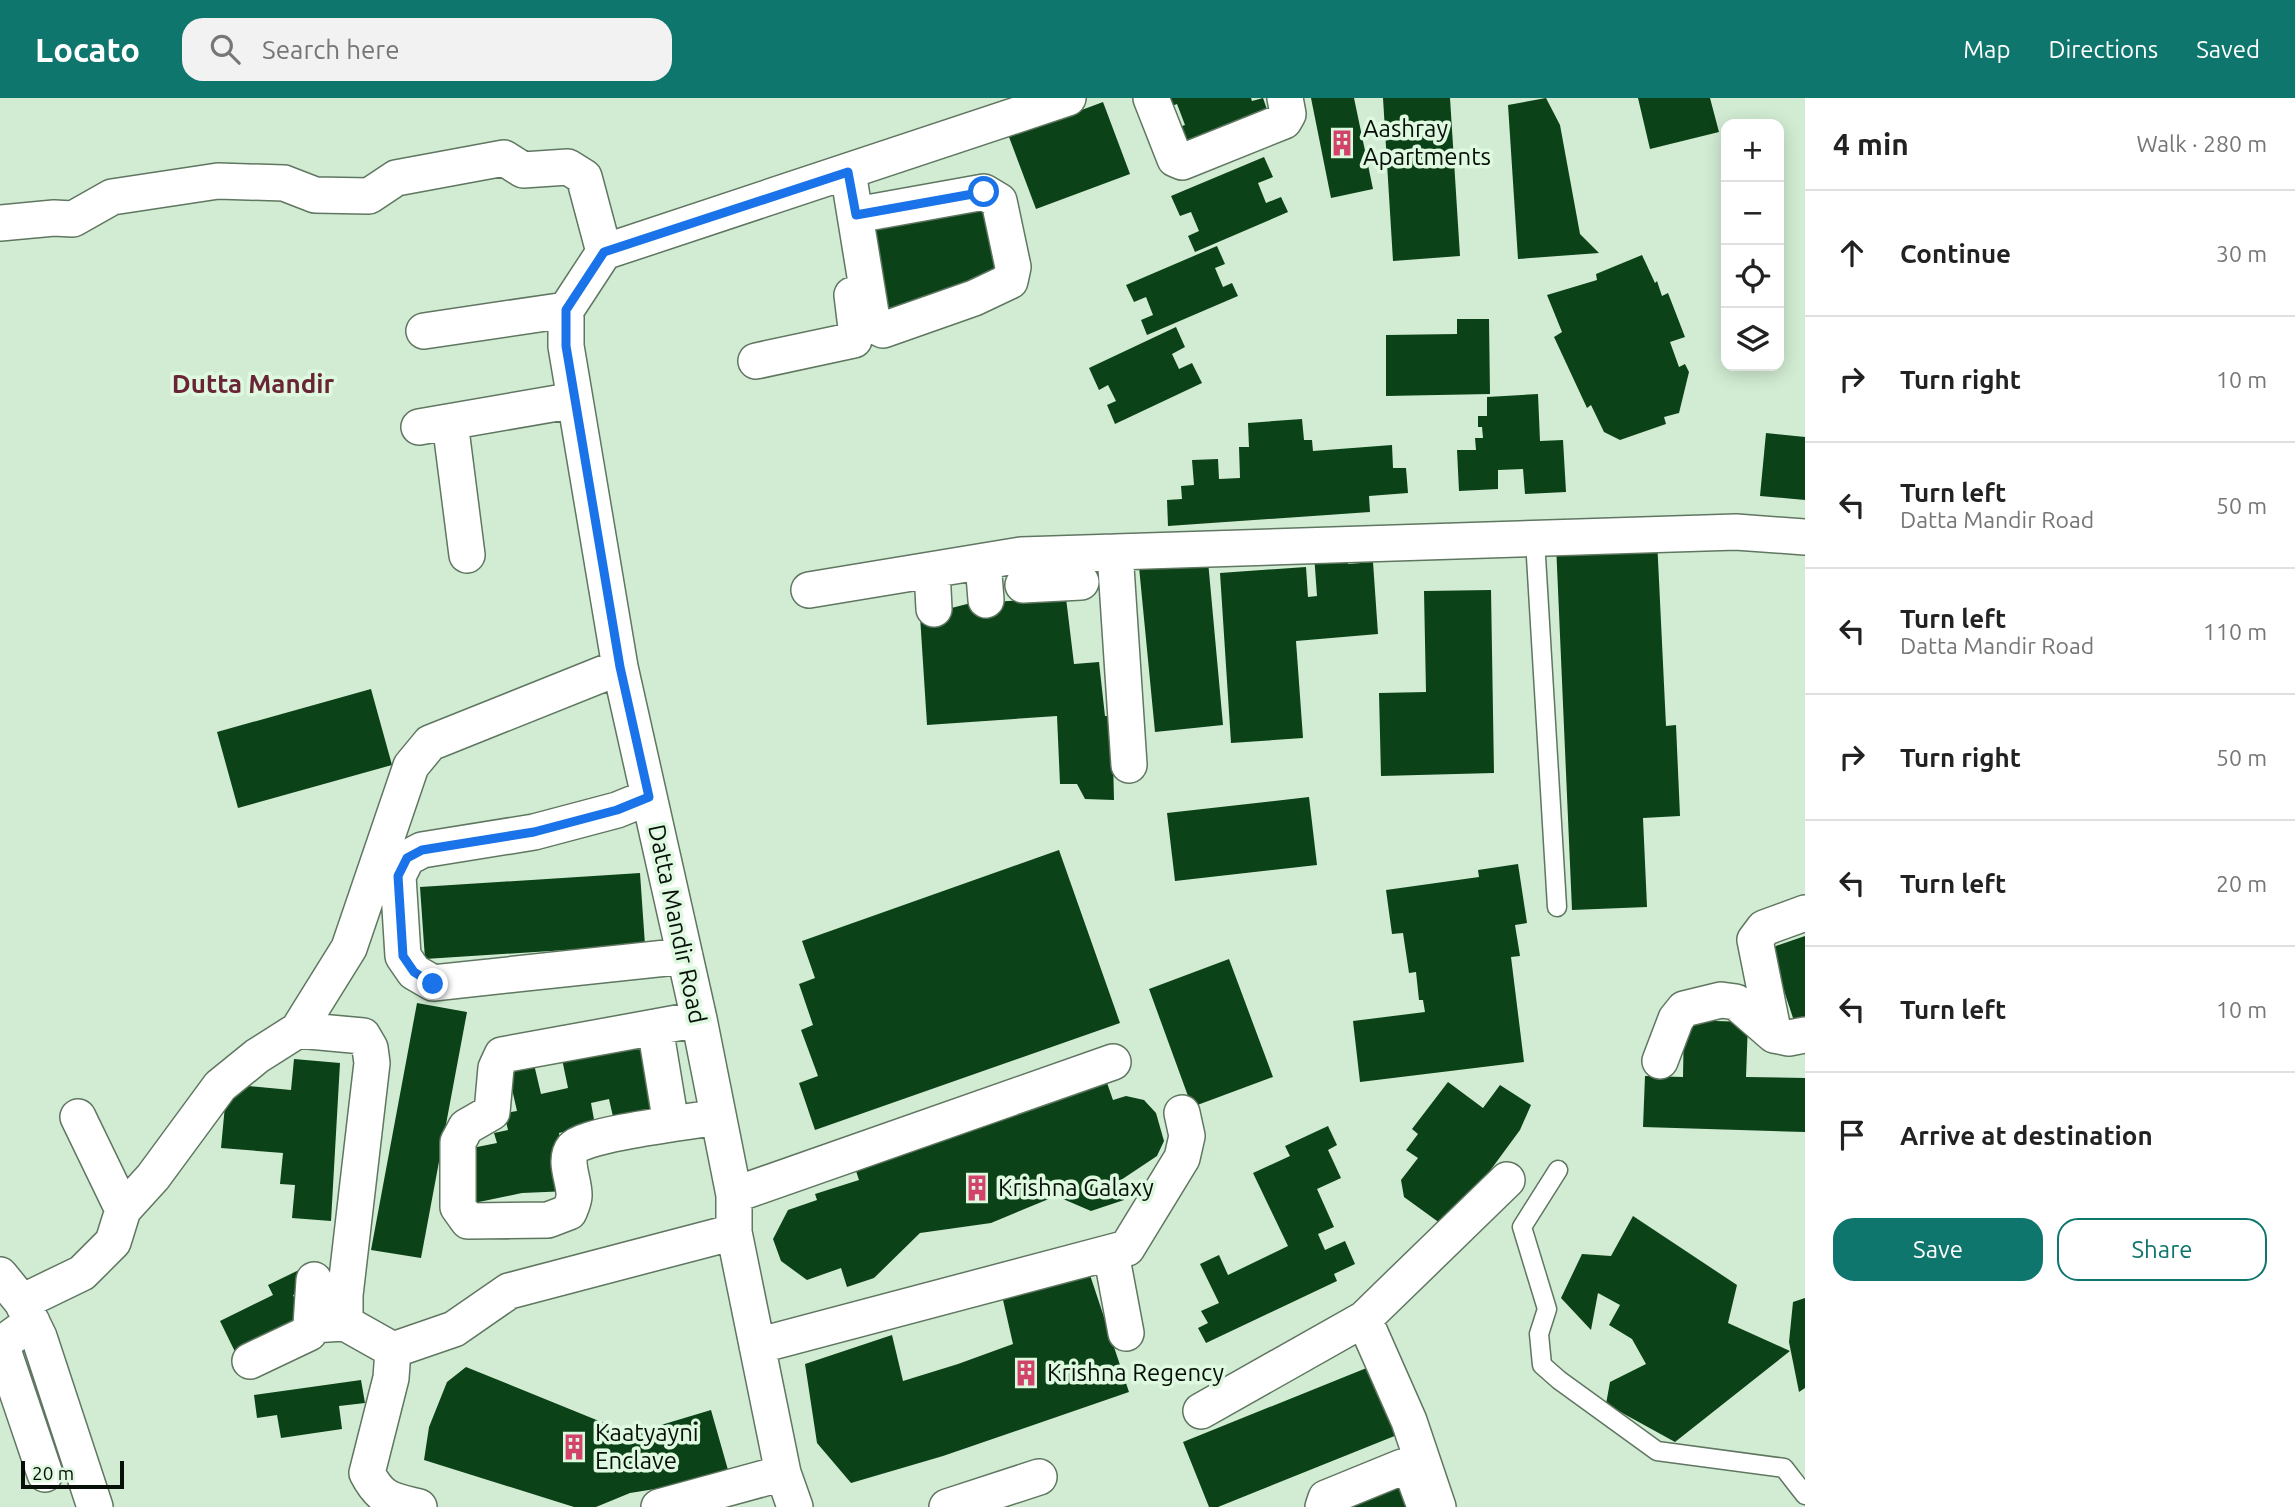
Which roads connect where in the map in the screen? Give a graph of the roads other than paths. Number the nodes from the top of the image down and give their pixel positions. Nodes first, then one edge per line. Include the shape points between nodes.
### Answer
1 (1068, 98) edge
2 (1151, 98) edge
3 (1285, 98) edge
4 (1025, 104) edge
5 (841, 174) junction
6 (856, 215) junction
7 (0, 223) edge
8 (604, 252) junction
9 (566, 310) junction
10 (424, 331) dead end
11 (756, 361) dead end
12 (576, 400) junction
13 (1805, 537) edge
14 (1535, 540) junction
15 (1115, 552) junction
16 (467, 555) dead end
17 (983, 562) junction
18 (932, 570) junction
19 (809, 590) dead end
20 (986, 600) dead end
21 (934, 609) dead end
22 (620, 667) junction
23 (1129, 765) dead end
24 (649, 797) junction
25 (1557, 907) dead end
26 (1805, 913) edge
27 (685, 956) junction
28 (699, 1019) junction
29 (655, 1027) junction
30 (298, 1030) junction
31 (1789, 1035) edge
32 (1660, 1061) dead end
33 (1114, 1062) dead end
34 (1182, 1112) dead end
35 (78, 1117) dead end
36 (718, 1117) junction
37 (671, 1124) junction
38 (1558, 1170) dead end
39 (1507, 1180) dead end
40 (734, 1195) junction
41 (123, 1210) junction
42 (734, 1232) junction
43 (1111, 1253) junction
44 (0, 1275) edge
45 (314, 1280) dead end
46 (27, 1312) junction
47 (1364, 1319) junction
48 (328, 1324) junction
49 (1126, 1333) dead end
50 (757, 1346) junction
51 (393, 1350) junction
52 (250, 1361) dead end
53 (1201, 1411) dead end
54 (783, 1473) junction
55 (46, 1474) dead end
56 (1039, 1477) dead end
57 (1805, 1495) edge
58 (95, 1507) edge
59 (419, 1507) edge
60 (659, 1507) edge
61 (795, 1507) edge
62 (947, 1507) edge
63 (1323, 1507) edge
64 (1425, 1507) edge
65 (1438, 1507) edge

1 - 4 street
2 - 3 street via 1175,159 1182,162 1284,121 1288,114
4 - 5 street
5 - 6 street
5 - 8 street
5 - 11 street via 854,340
6 - 6 street via 873,325 883,330 1010,281 1013,267 999,201 984,192
7 - 8 street via 73,219 112,197 218,181 284,183 315,195 369,196 396,178 504,158 523,170 568,167 584,177
8 - 9 street
9 - 10 street
9 - 12 street, Datta Mandir Road via 566,346
12 - 16 street via 435,424
12 - 22 street, Datta Mandir Road
13 - 14 street via 1737,532
14 - 15 street
14 - 25 lane
15 - 17 street via 1081,575 1023,579
15 - 23 street
17 - 18 street
17 - 20 street
18 - 19 street
18 - 21 street
22 - 24 street, Datta Mandir Road
22 - 30 street via 430,743 411,766 349,948
24 - 27 street, Datta Mandir Road
24 - 27 street via 534,832 422,850 407,858 398,876 403,956 414,972 433,984
26 - 31 street via 1764,928 1755,940
27 - 28 street, Datta Mandir Road
28 - 29 street
28 - 36 street, Datta Mandir Road
29 - 37 street
29 - 37 street via 502,1055 496,1068 492,1112 466,1127 458,1142 458,1207 468,1221 548,1220 569,1212 575,1198 569,1159 573,1149 610,1135
30 - 41 street via 220,1086
30 - 48 street via 363,1036 372,1063 345,1296
31 - 32 street via 1736,1002 1721,1000 1684,1009
33 - 40 street
34 - 43 street via 1187,1136 1182,1158 1127,1248
35 - 41 street
36 - 37 street
36 - 40 street, Datta Mandir Road
38 - 57 lane via 1522,1227 1547,1309 1539,1334 1542,1365 1657,1451 1783,1468
39 - 47 street
40 - 42 street, Datta Mandir Road
41 - 46 street via 113,1242 82,1273
42 - 50 street, Datta Mandir Road
42 - 51 street via 509,1290 454,1329
43 - 49 street
43 - 50 street
44 - 46 street
45 - 48 street
46 - 55 street via 4,1350
46 - 58 street
47 - 53 street
47 - 65 street via 1409,1421
48 - 51 street
48 - 52 street
50 - 54 street, Datta Mandir Road
51 - 59 street via 399,1388 367,1473 383,1497
54 - 60 street
54 - 61 street, Datta Mandir Road
56 - 62 street
63 - 64 street via 1326,1499 1402,1467 1413,1474

